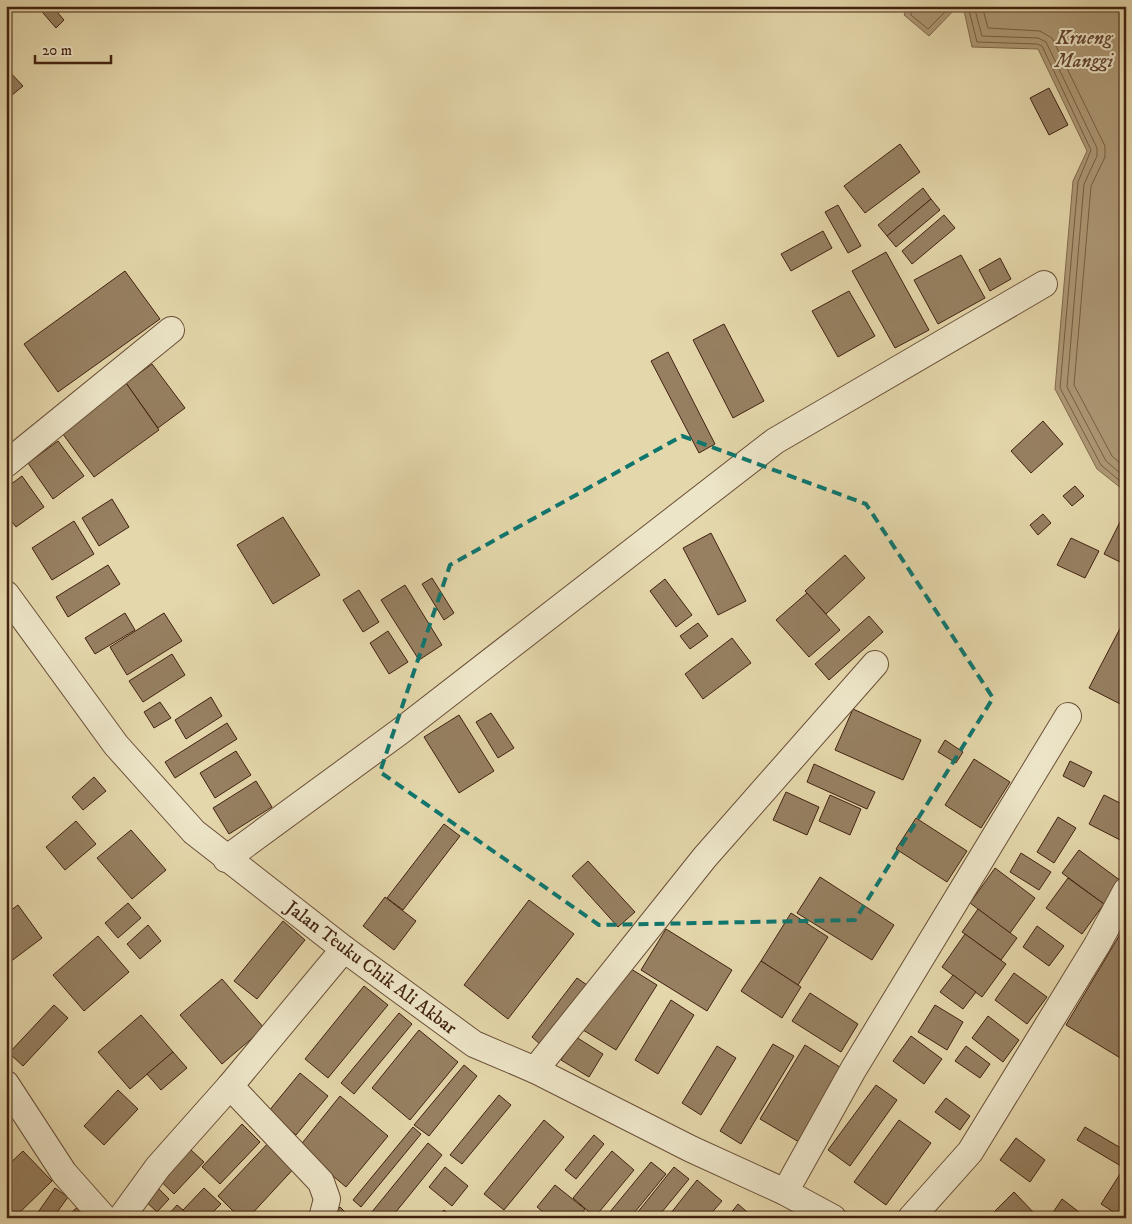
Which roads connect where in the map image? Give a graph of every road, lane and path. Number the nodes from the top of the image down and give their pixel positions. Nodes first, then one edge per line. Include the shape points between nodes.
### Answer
1 (1044, 284) dead end
2 (172, 330) dead end
3 (6, 464) edge
4 (6, 594) edge
5 (876, 664) dead end
6 (1068, 716) dead end
7 (226, 859) junction
8 (1126, 891) edge
9 (344, 949) junction
10 (535, 1070) junction
11 (6, 1084) edge
12 (230, 1086) junction
13 (785, 1192) junction
14 (104, 1218) edge
15 (121, 1218) edge
16 (322, 1218) edge
17 (833, 1218) edge
18 (911, 1218) edge

1 - 7 street via 776,441 402,730
2 - 3 street
4 - 7 street, Jalan Teuku Chik Ali Akbar via 116,746 194,832
5 - 10 street via 699,864
6 - 13 street via 853,1070
7 - 9 street, Jalan Teuku Chik Ali Akbar
8 - 18 street via 1097,945 970,1152
9 - 10 street, Jalan Teuku Chik Ali Akbar via 474,1044
9 - 12 street
10 - 13 street, Jalan Teuku Chik Ali Akbar via 691,1149
11 - 14 street via 64,1173
12 - 15 street via 158,1167
12 - 16 street via 321,1182 327,1199
13 - 17 street, Jalan Teuku Chik Ali Akbar

